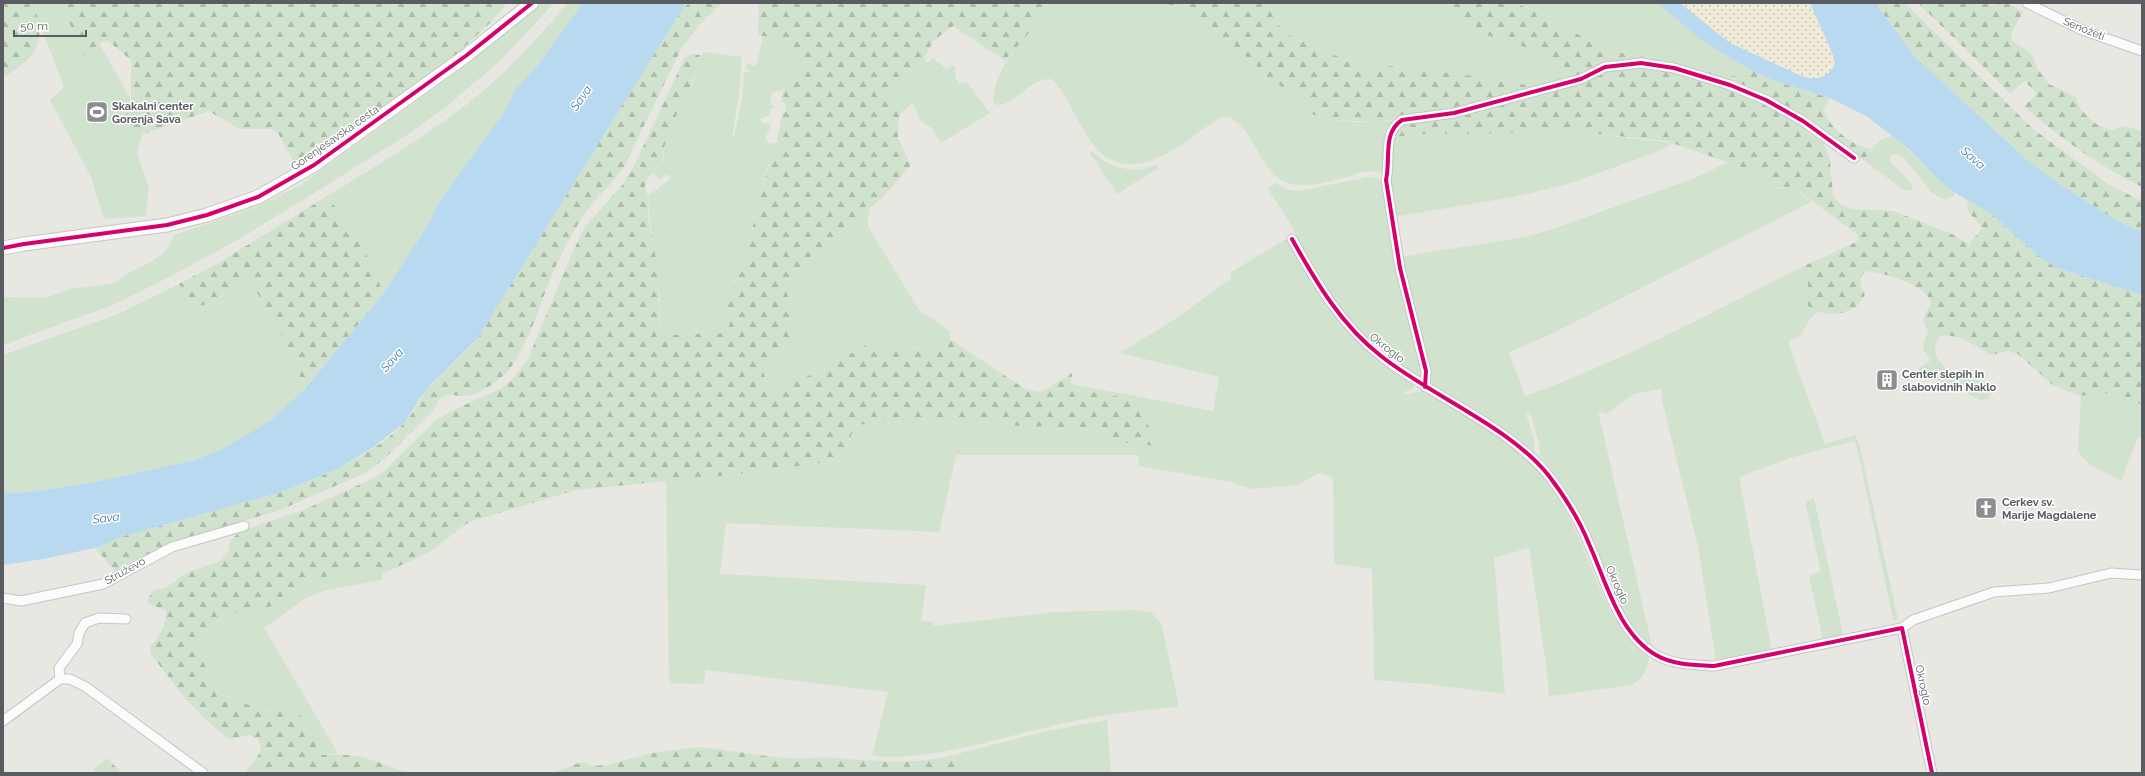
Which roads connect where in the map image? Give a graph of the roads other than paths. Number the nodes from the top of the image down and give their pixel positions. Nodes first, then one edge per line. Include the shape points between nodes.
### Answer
1 (532, 3) edge
2 (2027, 3) edge
3 (2142, 50) edge
4 (1854, 158) dead end
5 (1292, 240) dead end
6 (3, 248) edge
7 (1425, 387) junction
8 (244, 526) dead end
9 (2142, 575) edge
10 (3, 598) edge
11 (126, 619) dead end
12 (1902, 628) junction
13 (60, 679) junction
14 (3, 721) edge
15 (203, 773) edge
16 (1932, 773) edge

1 - 6 street, Gorenjesavska cesta via 435,78 320,161 258,197 207,215 168,225 31,242
2 - 3 street, Senožeti via 2082,30
4 - 7 street via 1803,121 1766,100 1730,85 1674,68 1641,63 1605,67 1581,79 1454,113 1402,120 1390,134 1386,180 1400,268 1426,371
5 - 7 street, Okroglo via 1322,290 1354,332 1381,357
7 - 12 street, Okroglo via 1515,445 1534,459 1549,476 1569,503 1625,624 1642,645 1656,656 1690,665 1714,666
8 - 10 street, Struževo via 172,547 103,584 21,601
9 - 12 street, Okroglo via 2111,573 2049,588 1994,592 1913,620
11 - 13 street via 99,618 85,623 79,633 77,644 59,668
12 - 16 street, Okroglo
13 - 14 street
13 - 15 street via 86,687

